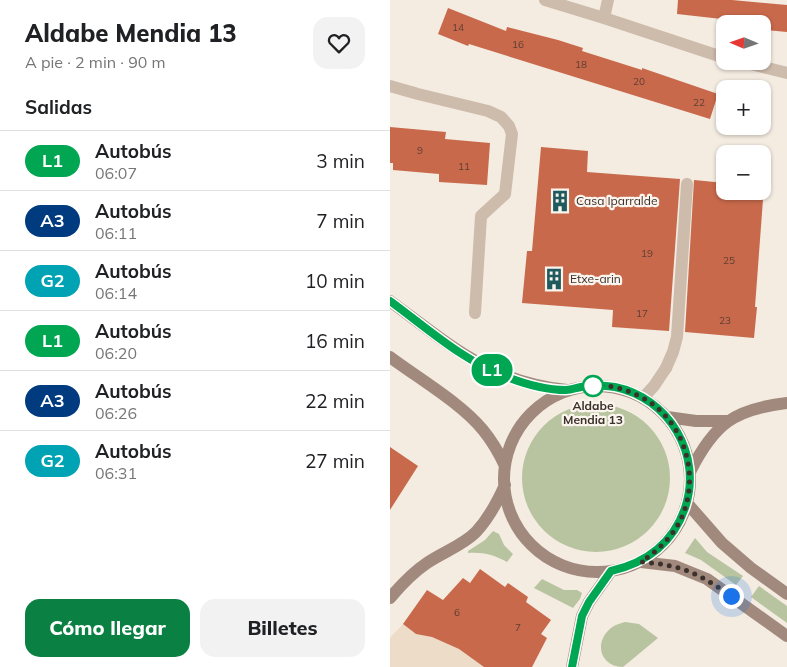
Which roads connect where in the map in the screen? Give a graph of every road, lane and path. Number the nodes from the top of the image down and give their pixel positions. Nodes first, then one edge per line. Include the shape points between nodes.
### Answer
1 (545, 0) edge
2 (608, 0) edge
3 (604, 18) junction
4 (716, 55) edge
5 (771, 70) edge
6 (787, 74) edge
7 (390, 86) edge
8 (687, 184) dead end
9 (390, 301) edge
10 (474, 313) dead end
11 (390, 357) edge
12 (567, 390) junction
13 (643, 398) junction
14 (787, 403) edge
15 (667, 417) junction
16 (727, 421) junction
17 (505, 466) junction
18 (690, 472) junction
19 (504, 485) junction
20 (687, 503) junction
21 (641, 562) junction
22 (611, 571) junction
23 (787, 594) edge
24 (390, 598) edge
25 (787, 636) edge
26 (572, 667) edge

1 - 3 street
2 - 3 street
3 - 4 street
5 - 6 street
7 - 10 street via 488,111 501,118 512,134 505,194 481,216
8 - 13 street via 677,337 666,368
9 - 12 main road via 488,369 526,383
11 - 17 main road via 467,413 495,446
12 - 13 main road via 598,385 614,387
12 - 17 main road via 536,408 523,422 506,456
13 - 15 main road
14 - 16 main road via 753,409
15 - 16 main road
15 - 18 main road via 683,442
16 - 18 main road via 706,444
17 - 19 main road
18 - 20 main road
19 - 22 main road via 514,522 531,545 555,562 582,571
19 - 24 main road via 487,520 475,533 420,568
20 - 21 main road via 675,530
20 - 23 main road via 722,543
21 - 22 main road
21 - 25 main road via 675,566 707,579
22 - 26 main road via 582,616

